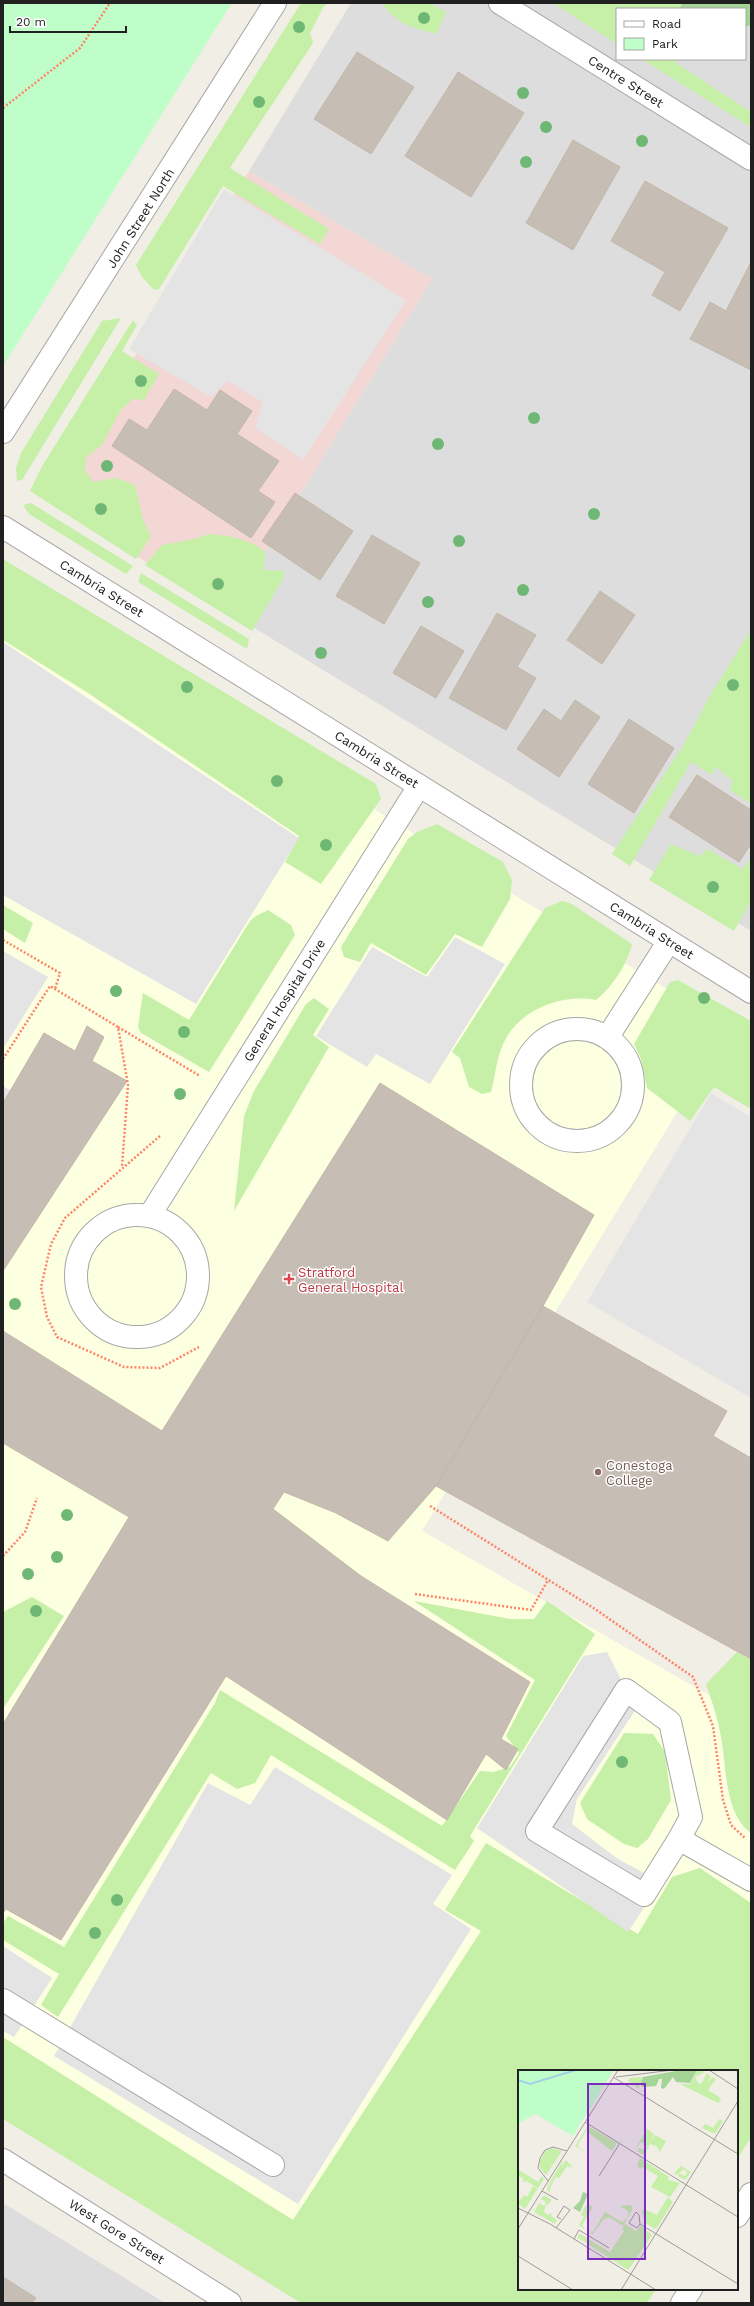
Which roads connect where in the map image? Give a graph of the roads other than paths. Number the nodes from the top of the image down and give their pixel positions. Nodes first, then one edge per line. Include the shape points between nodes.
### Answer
1 (275, 3) edge
2 (500, 3) edge
3 (751, 159) edge
4 (3, 432) edge
5 (3, 527) edge
6 (419, 786) junction
7 (669, 941) junction
8 (751, 992) edge
9 (607, 1038) junction
10 (150, 1215) junction
11 (680, 1839) junction
12 (751, 1880) edge
13 (3, 2000) edge
14 (3, 2160) edge
15 (273, 2165) dead end
16 (751, 2194) edge
17 (738, 2214) edge
18 (690, 2290) edge
19 (230, 2303) edge
20 (682, 2303) edge

1 - 4 street, John Street North
2 - 3 street, Centre Street
5 - 6 street, Cambria Street
6 - 7 street, Cambria Street
6 - 10 street, General Hospital Drive
7 - 8 street, Cambria Street
7 - 9 street
9 - 9 street via 582,1029 562,1031 546,1038 532,1052 523,1070 521,1090 530,1117 544,1131 558,1138 577,1142 605,1135 620,1122 630,1106 634,1078 628,1060 618,1045
10 - 10 street via 120,1217 102,1225 87,1240 77,1260 76,1281 86,1310 100,1326 115,1333 136,1337 166,1330 183,1317 195,1299 199,1270 193,1250 181,1232
11 - 11 street via 691,1817 670,1722 626,1690 537,1831 644,1895
11 - 12 street
13 - 15 street
14 - 19 street, West Gore Street
16 - 17 street
18 - 20 street

